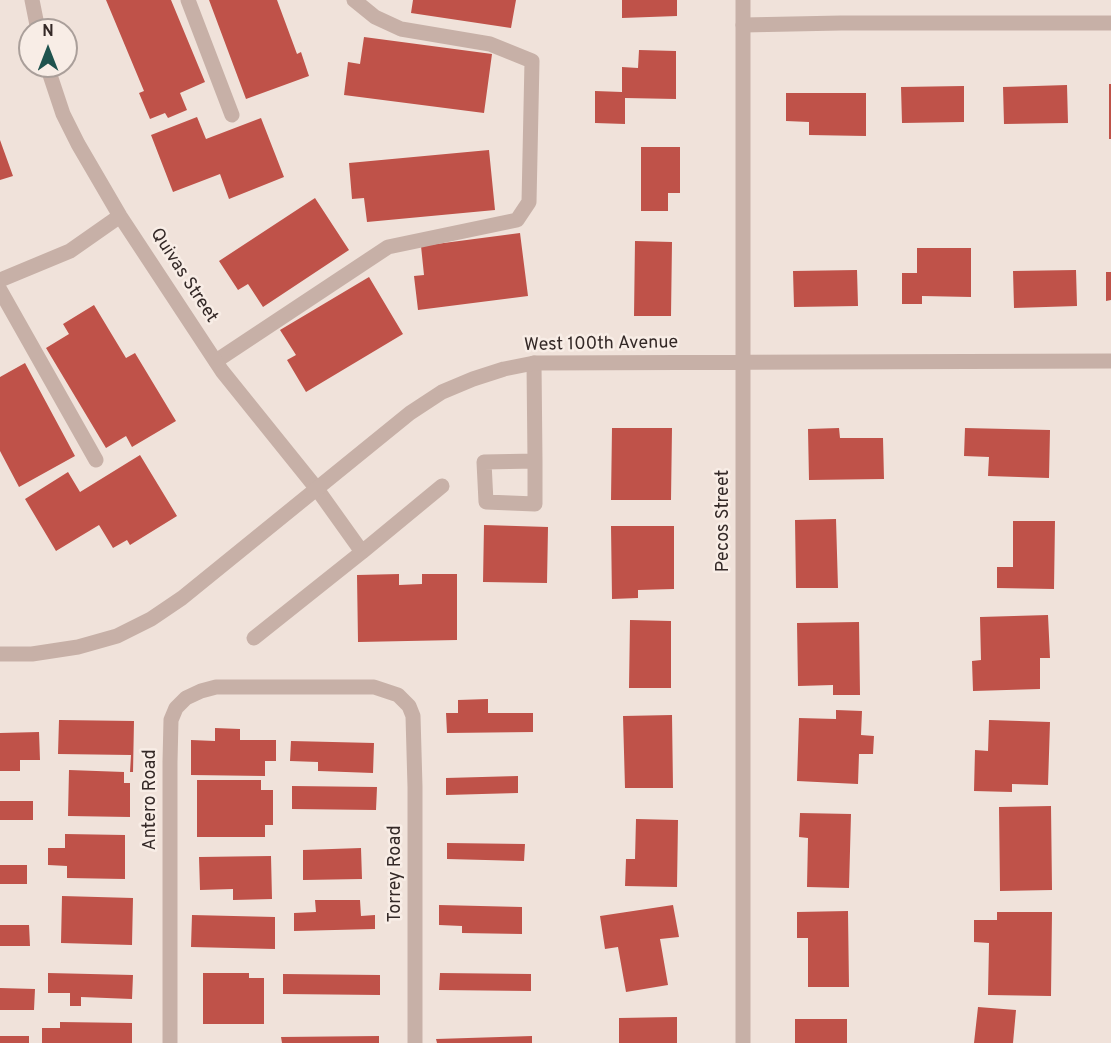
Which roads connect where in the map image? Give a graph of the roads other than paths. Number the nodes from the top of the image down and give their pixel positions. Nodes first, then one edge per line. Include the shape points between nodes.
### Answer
1 (32, 0) edge
2 (188, 0) edge
3 (743, 0) edge
4 (359, 2) edge
5 (36, 18) edge
6 (1111, 23) edge
7 (743, 25) junction
8 (51, 78) edge
9 (232, 115) dead end
10 (120, 216) junction
11 (0, 280) edge
12 (0, 290) edge
13 (216, 361) junction
14 (1111, 361) edge
15 (534, 363) junction
16 (743, 363) junction
17 (96, 460) dead end
18 (535, 461) dead end
19 (442, 486) dead end
20 (317, 489) junction
21 (362, 552) junction
22 (254, 638) dead end
23 (0, 654) edge
24 (319, 687) joint
25 (170, 1043) edge
26 (415, 1043) edge
27 (743, 1043) edge

1 - 5 street
2 - 9 street
3 - 7 street, Pecos Street
4 - 13 street via 375,17 401,29 490,44 532,61 529,202 517,220 388,247
6 - 7 street
7 - 16 street, Pecos Street
8 - 10 street, Quivas Street via 78,144
10 - 11 street via 69,251
10 - 13 street, Quivas Street
12 - 17 street
13 - 20 street, Quivas Street
14 - 16 street, West 100th Avenue
15 - 16 street, West 100th Avenue
15 - 18 street
15 - 20 street, West 100th Avenue via 504,369 442,392 410,413
16 - 27 street, Pecos Street
19 - 21 street
20 - 21 street, Quivas Street
20 - 23 street, West 100th Avenue via 151,620 117,636 78,647
21 - 22 street
24 - 25 street, Antero Road via 216,687 186,698 176,708 171,720 170,762
24 - 26 street, Torrey Road via 387,690 398,695 413,716

